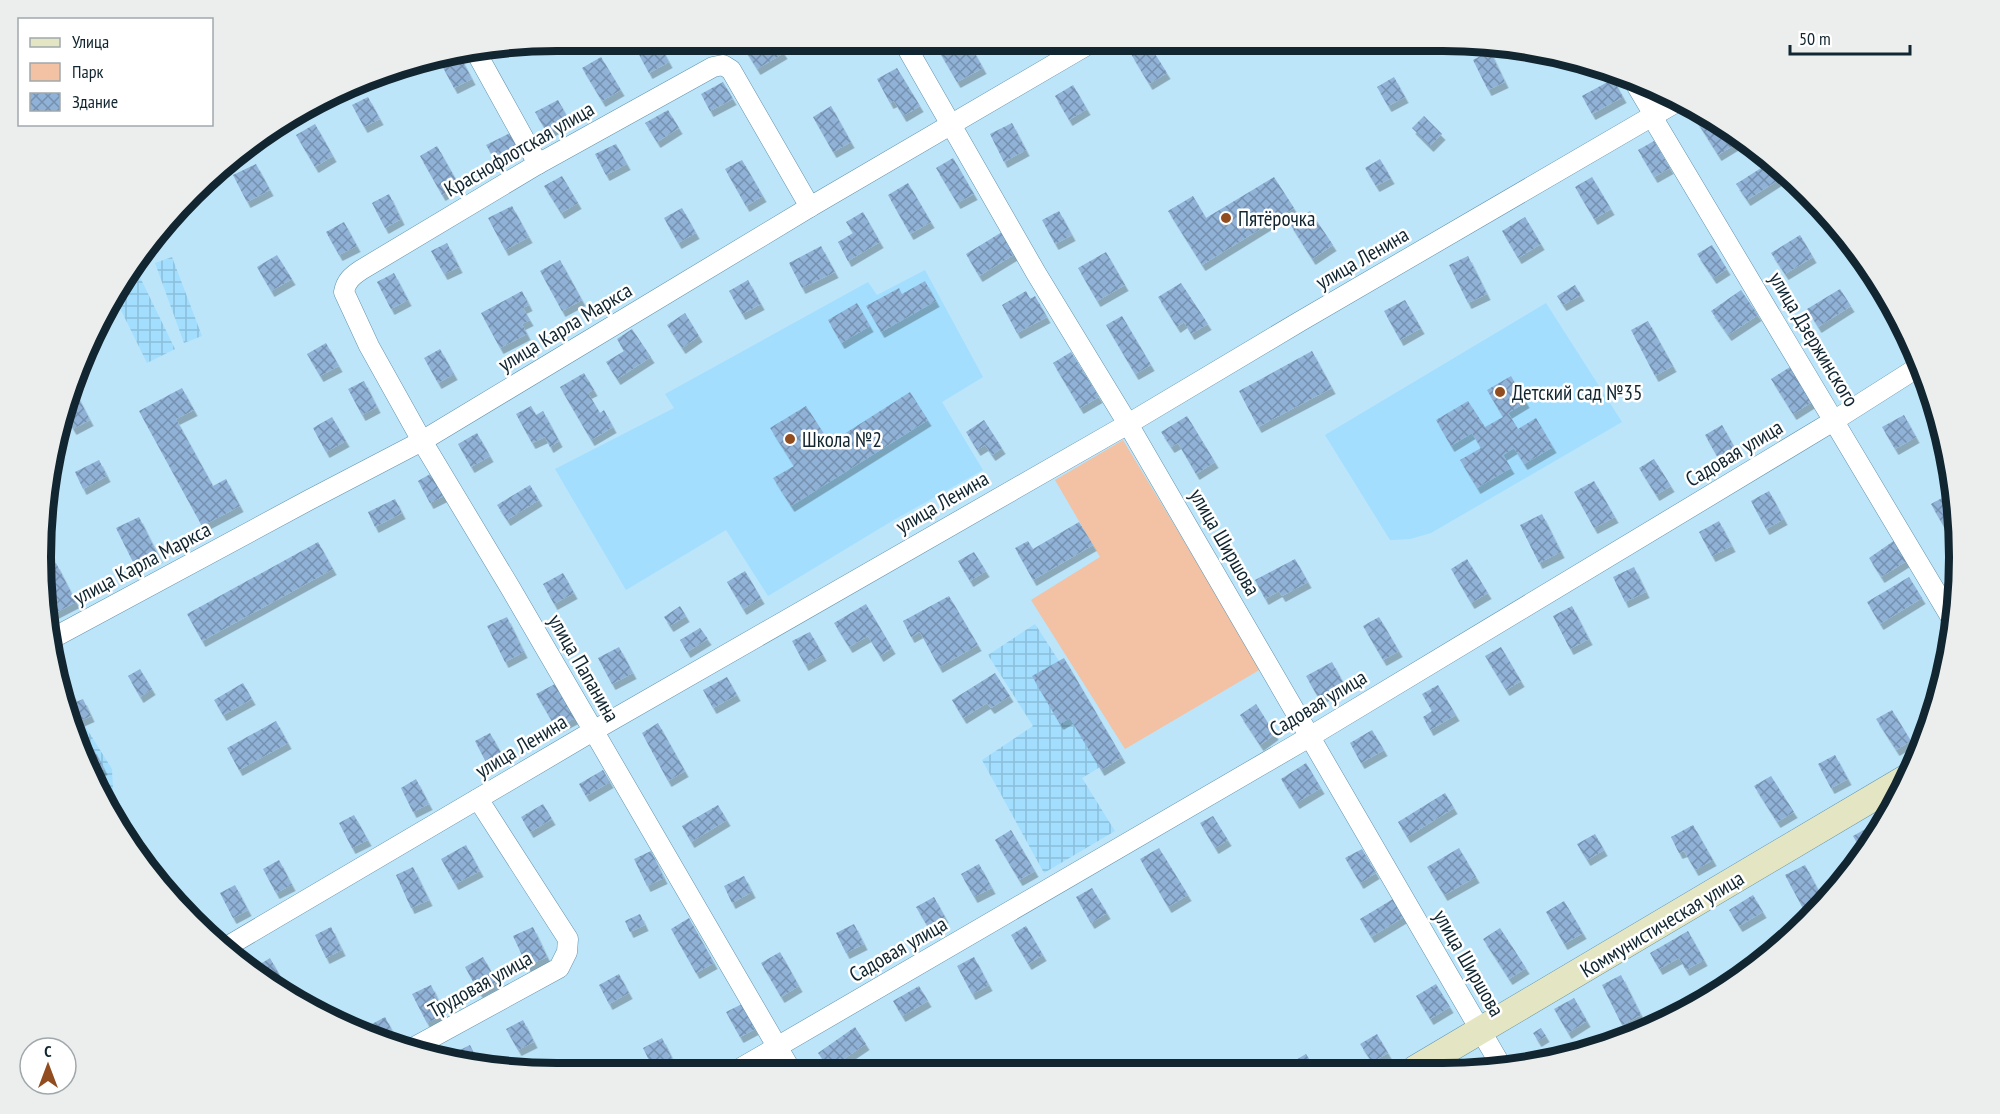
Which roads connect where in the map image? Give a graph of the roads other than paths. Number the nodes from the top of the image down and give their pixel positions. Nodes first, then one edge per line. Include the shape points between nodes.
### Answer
1 (909, 51) edge
2 (1077, 51) edge
3 (479, 57) edge
4 (1640, 91) edge
5 (1671, 105) edge
6 (1654, 115) junction
7 (951, 125) junction
8 (538, 164) junction
9 (810, 207) junction
10 (345, 286) joint
11 (1913, 371) edge
12 (1835, 420) junction
13 (1128, 424) junction
14 (422, 441) junction
15 (1946, 609) edge
16 (57, 637) edge
17 (593, 731) junction
18 (1311, 736) junction
19 (1895, 785) edge
20 (478, 799) junction
21 (232, 944) edge
22 (1481, 1031) junction
23 (420, 1044) edge
24 (778, 1047) junction
25 (1498, 1060) edge
26 (750, 1063) edge
27 (787, 1063) edge
28 (1427, 1063) edge

1 - 7 street, улица Ширшова
2 - 7 street, улица Карла Маркса
3 - 8 street
4 - 6 street, улица Дзержинского
5 - 6 street, улица Ленина
6 - 12 street, улица Дзержинского
6 - 13 street, улица Ленина
7 - 9 street, улица Карла Маркса
7 - 13 street, улица Ширшова
8 - 9 street, Краснофлотская улица via 723,65 731,70
8 - 10 street, Краснофлотская улица via 361,270
9 - 14 street, улица Карла Маркса
10 - 14 street, улица Папанина via 350,308
11 - 12 street, Садовая улица
12 - 15 street, улица Дзержинского
12 - 18 street, Садовая улица
13 - 17 street, улица Ленина
13 - 18 street, улица Ширшова
14 - 16 street, улица Карла Маркса
14 - 17 street, улица Папанина
17 - 20 street, улица Ленина
17 - 24 street, улица Папанина
18 - 22 street, улица Ширшова
18 - 24 street, Садовая улица
19 - 22 street, Коммунистическая улица
20 - 21 street, улица Ленина
20 - 23 street, Трудовая улица via 568,939 567,952 559,968
22 - 25 street, улица Ширшова
22 - 28 street, Коммунистическая улица
24 - 26 street, Садовая улица
24 - 27 street, улица Папанина

